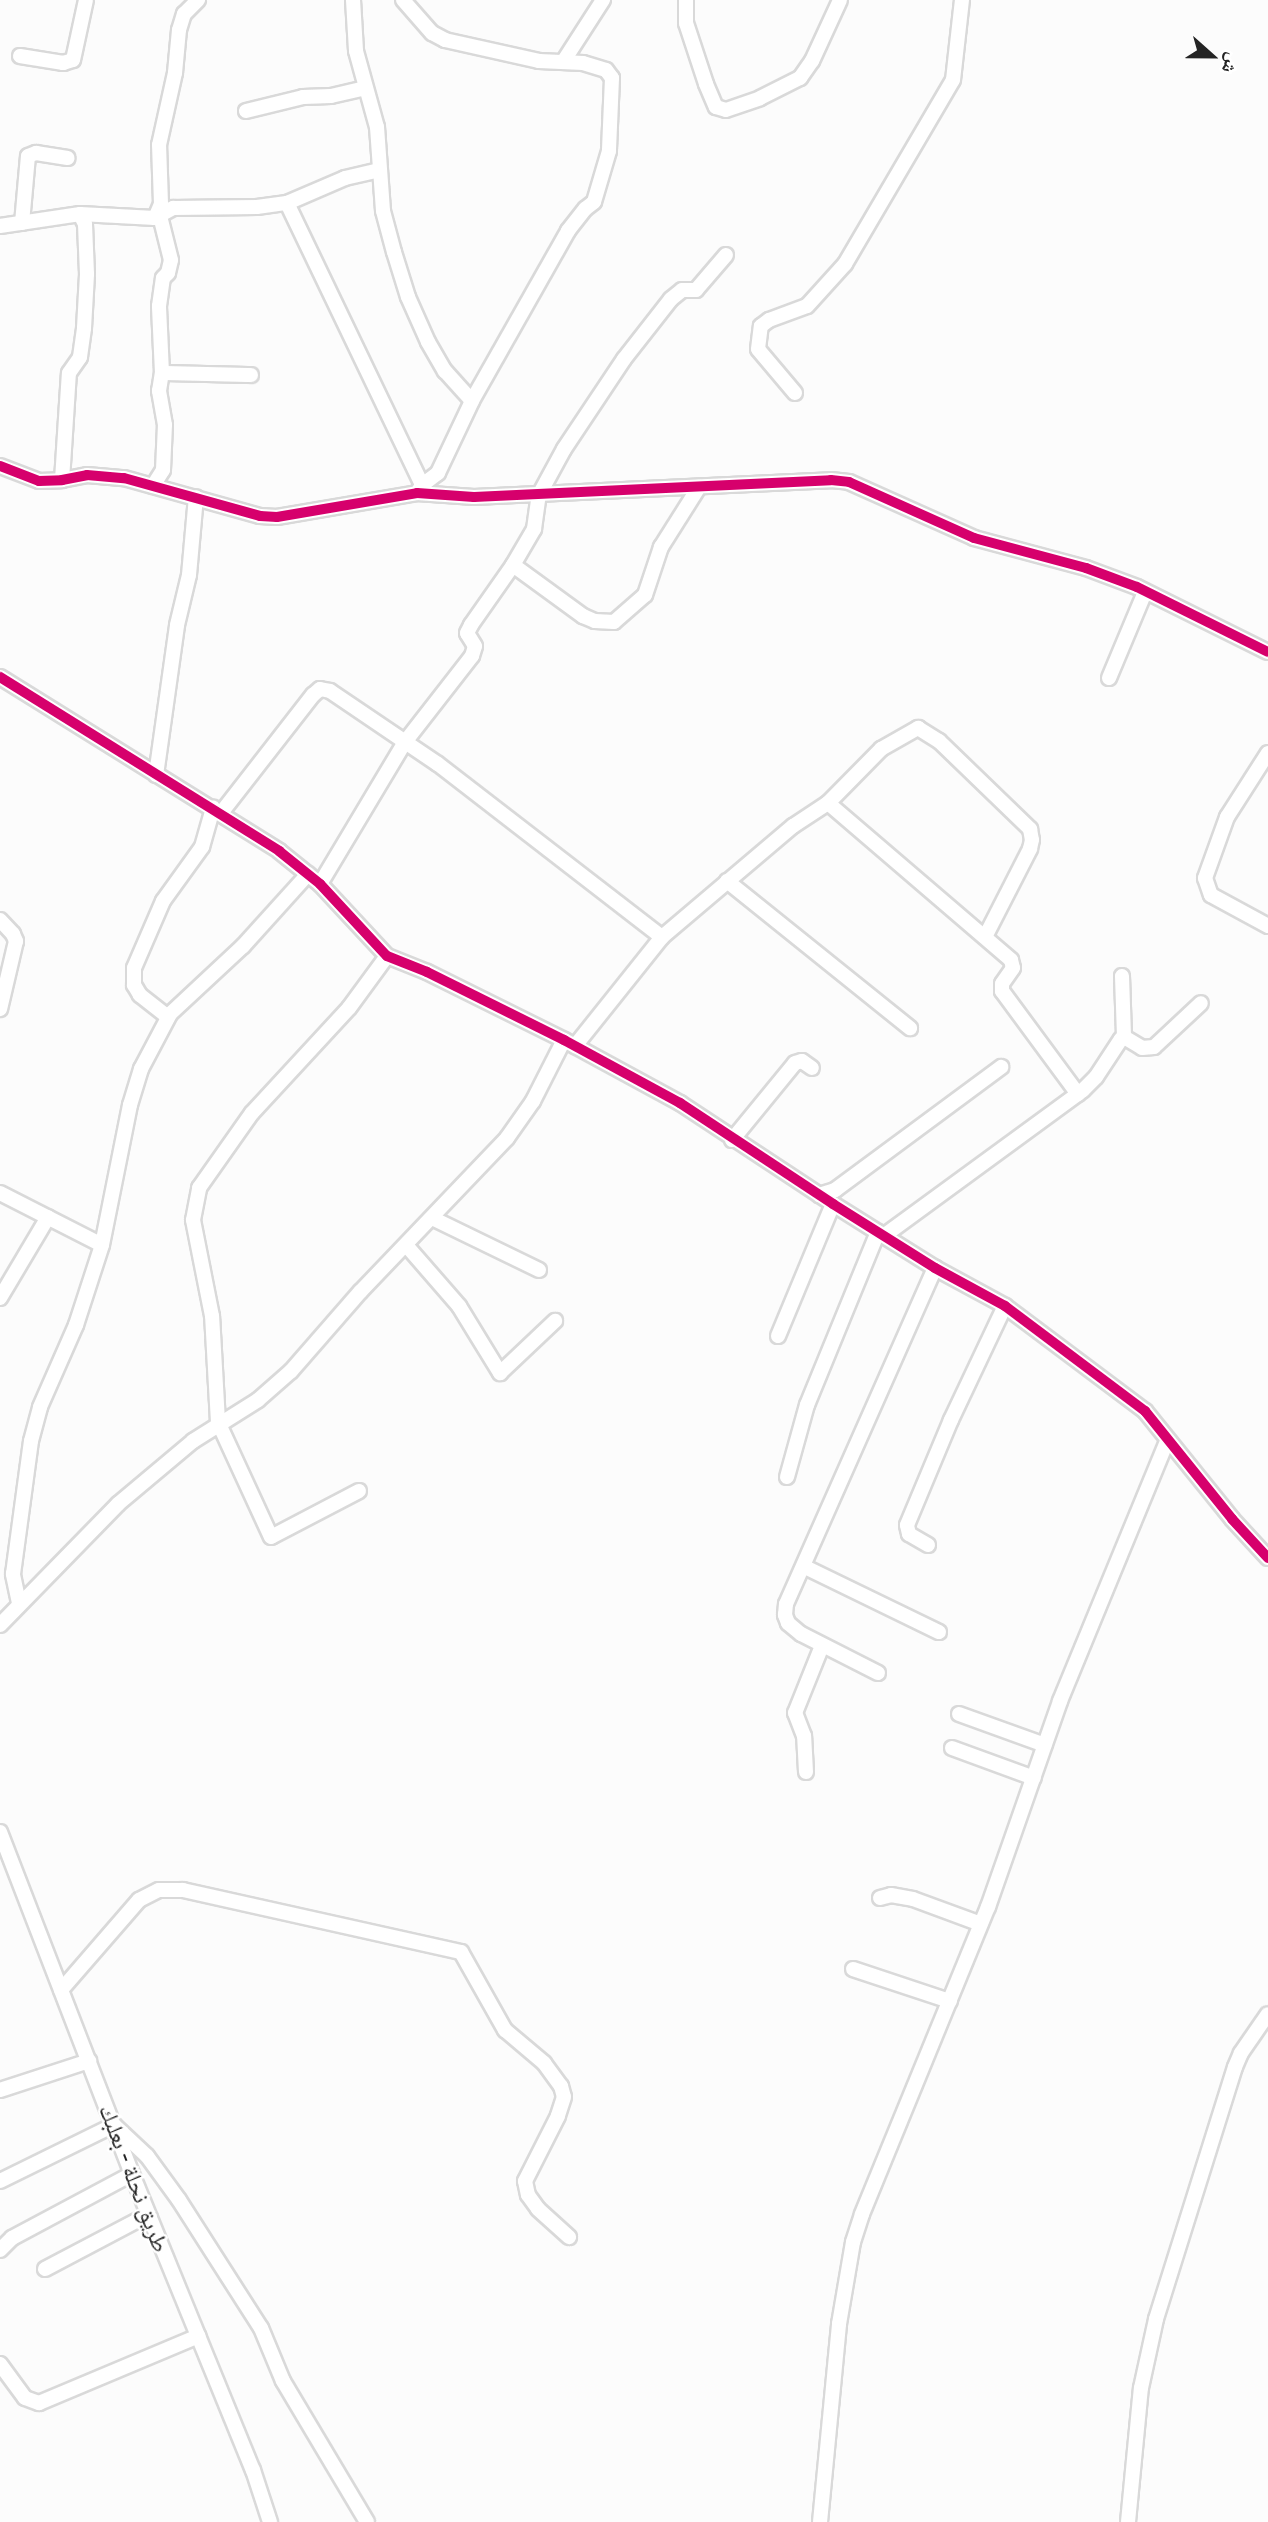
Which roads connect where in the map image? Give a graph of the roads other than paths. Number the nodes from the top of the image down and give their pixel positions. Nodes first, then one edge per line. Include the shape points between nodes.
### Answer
1 (86, 0) edge
2 (198, 0) edge
3 (353, 0) edge
4 (403, 0) edge
5 (603, 0) edge
6 (686, 0) edge
7 (840, 0) edge
8 (962, 0) edge
9 (20, 56) dead end
10 (563, 62) junction
11 (365, 88) junction
12 (246, 111) dead end
13 (68, 158) dead end
14 (379, 170) junction
15 (286, 203) junction
16 (80, 214) junction
17 (158, 217) junction
18 (22, 223) junction
19 (0, 226) edge
20 (726, 255) dead end
21 (162, 373) junction
22 (251, 375) dead end
23 (795, 393) dead end
24 (472, 401) junction
25 (0, 466) edge
26 (62, 480) junction
27 (153, 485) junction
28 (699, 487) junction
29 (420, 489) junction
30 (539, 495) junction
31 (196, 497) junction
32 (513, 565) junction
33 (1145, 592) junction
34 (1268, 652) edge
35 (0, 677) edge
36 (1109, 678) dead end
37 (405, 742) junction
38 (1268, 753) edge
39 (156, 775) junction
40 (828, 803) junction
41 (217, 811) junction
42 (308, 874) junction
43 (727, 881) junction
44 (320, 884) junction
45 (0, 920) edge
46 (1268, 926) edge
47 (986, 935) junction
48 (662, 937) junction
49 (387, 956) junction
50 (1122, 976) dead end
51 (1201, 1003) dead end
52 (0, 1009) edge
53 (168, 1017) junction
54 (910, 1028) dead end
55 (1124, 1037) junction
56 (570, 1043) junction
57 (1001, 1066) dead end
58 (812, 1068) dead end
59 (1078, 1094) junction
60 (732, 1140) junction
61 (0, 1194) edge
62 (819, 1195) junction
63 (833, 1204) junction
64 (48, 1217) junction
65 (432, 1218) junction
66 (882, 1234) junction
67 (103, 1245) junction
68 (406, 1245) junction
69 (935, 1268) junction
70 (540, 1270) dead end
71 (0, 1298) edge
72 (1005, 1306) junction
73 (555, 1321) dead end
74 (778, 1336) dead end
75 (218, 1422) junction
76 (1167, 1441) junction
77 (787, 1477) dead end
78 (359, 1491) dead end
79 (928, 1545) dead end
80 (1268, 1558) edge
81 (805, 1567) junction
82 (19, 1603) junction
83 (0, 1625) edge
84 (939, 1632) dead end
85 (822, 1646) junction
86 (877, 1673) dead end
87 (959, 1714) dead end
88 (1045, 1745) junction
89 (952, 1748) dead end
90 (806, 1772) dead end
91 (1034, 1777) junction
92 (0, 1832) edge
93 (880, 1898) dead end
94 (981, 1924) junction
95 (853, 1969) dead end
96 (61, 1990) junction
97 (950, 2001) junction
98 (1268, 2014) edge
99 (89, 2061) junction
100 (0, 2090) edge
101 (114, 2125) junction
102 (131, 2174) junction
103 (0, 2181) edge
104 (150, 2218) junction
105 (569, 2237) dead end
106 (0, 2250) edge
107 (45, 2269) dead end
108 (198, 2336) junction
109 (0, 2364) edge
110 (271, 2522) edge
111 (367, 2522) edge
112 (820, 2522) edge
113 (1128, 2522) edge

1 - 9 street via 73,60 63,63
2 - 17 street via 184,14 178,30 175,74 159,145
3 - 11 street via 356,51
4 - 10 street via 432,33 445,40
5 - 10 street
6 - 7 street via 686,23 706,84 716,107 726,110 800,78
8 - 23 street via 953,80 845,264 807,306 769,320 758,334 758,349
10 - 24 street via 597,66 612,78 606,161 594,202 568,231
11 - 12 street
11 - 14 street via 377,127
13 - 18 street via 28,156
14 - 15 street via 345,178
14 - 24 street via 383,211 408,297 445,371
15 - 17 street via 173,208
15 - 29 street
16 - 17 street
16 - 18 street
16 - 26 street via 86,242 84,328 80,356 69,373
17 - 21 street via 171,260 159,306
18 - 19 street
20 - 30 street via 696,290 679,291 624,359
21 - 22 street
21 - 27 street via 163,470
24 - 29 street via 438,472
25 - 26 street via 39,481
26 - 27 street via 104,475
27 - 31 street
28 - 30 street
28 - 32 street via 662,547 645,595 614,622 583,615
28 - 33 street via 849,482 974,538 1086,568
29 - 30 street via 474,497
29 - 31 street via 277,517
30 - 32 street via 534,529
31 - 39 street via 189,575 177,625
32 - 37 street via 467,633 475,646 472,656
33 - 34 street
33 - 36 street
35 - 39 street
37 - 41 street via 337,695 320,689
37 - 44 street
37 - 48 street
38 - 46 street via 1227,817 1205,878 1211,895
39 - 41 street
40 - 43 street
40 - 47 street
40 - 47 street via 881,749 907,732 918,728 939,741 1030,829 1030,849
41 - 42 street
41 - 53 street via 202,847 163,901 134,968 134,985 140,995
42 - 44 street
42 - 53 street via 243,946
43 - 48 street
43 - 54 street
44 - 49 street
45 - 52 street via 16,941
47 - 59 street via 1014,963 1002,991
48 - 56 street
49 - 56 street
49 - 75 street via 349,1008 251,1113 200,1188 193,1220 212,1316
50 - 55 street
51 - 55 street via 1150,1048
53 - 67 street via 141,1069 130,1105
55 - 59 street
56 - 60 street via 680,1103
56 - 65 street via 521,1120
57 - 62 street via 835,1190
58 - 60 street via 802,1061 795,1063
59 - 66 street
60 - 62 street
61 - 64 street
62 - 63 street
63 - 66 street
63 - 74 street
64 - 67 street
64 - 71 street
65 - 68 street
65 - 70 street
66 - 69 street
66 - 77 street via 807,1405
67 - 82 street via 31,1441 13,1574
68 - 73 street via 459,1306 500,1373
68 - 75 street via 275,1386
69 - 72 street
69 - 81 street
72 - 76 street via 1145,1411
72 - 79 street via 907,1525 909,1534
75 - 78 street via 271,1537
75 - 82 street via 118,1504
76 - 80 street
76 - 88 street
81 - 84 street
81 - 85 street via 785,1615 794,1629
82 - 83 street
85 - 86 street
85 - 90 street via 795,1713 804,1736
87 - 88 street
88 - 91 street
89 - 91 street
91 - 94 street
92 - 96 street, طريق نحلة - بعلبك
93 - 94 street via 913,1899
94 - 97 street
95 - 97 street
96 - 99 street, طريق نحلة - بعلبك
96 - 105 street via 139,1900 159,1889 183,1890 460,1952 505,2030 544,2063 561,2086 564,2097 558,2116 525,2181 538,2209
97 - 112 street via 853,2242 839,2323
98 - 113 street via 1235,2067 1156,2319 1141,2388
99 - 100 street
99 - 101 street, طريق نحلة - بعلبك
101 - 102 street, طريق نحلة - بعلبك
101 - 103 street
101 - 111 street via 147,2155 261,2328 283,2381
102 - 104 street, طريق نحلة - بعلبك
102 - 106 street via 12,2238
104 - 107 street
104 - 108 street, طريق نحلة - بعلبك
108 - 109 street via 39,2403 25,2398
108 - 110 street, طريق نحلة - بعلبك

